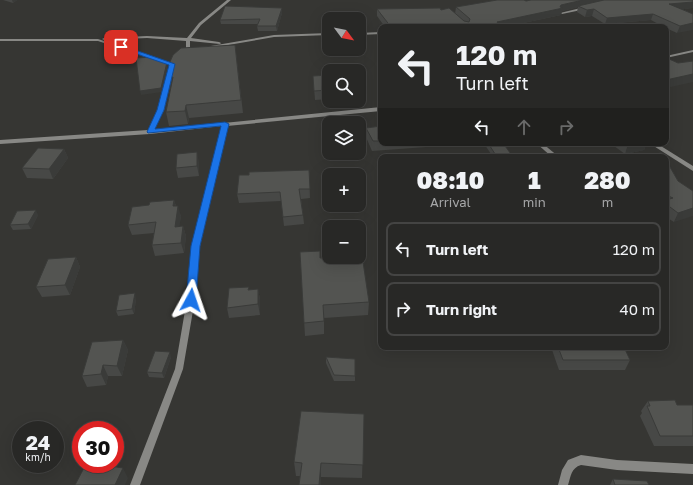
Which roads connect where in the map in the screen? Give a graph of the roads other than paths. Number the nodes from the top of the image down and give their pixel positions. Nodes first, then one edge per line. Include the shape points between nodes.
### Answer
1 (230, 0) edge
2 (591, 6) edge
3 (562, 13) edge
4 (378, 33) edge
5 (322, 34) edge
6 (366, 34) edge
7 (188, 39) junction
8 (0, 40) edge
9 (98, 40) junction
10 (225, 44) junction
11 (693, 51) edge
12 (188, 52) junction
13 (184, 55) edge
14 (669, 55) edge
15 (378, 109) edge
16 (225, 124) junction
17 (150, 132) junction
18 (0, 142) edge
19 (543, 146) edge
20 (657, 146) edge
21 (552, 154) edge
22 (693, 169) edge
23 (693, 469) edge
24 (135, 485) edge
25 (563, 485) edge

1 - 7 street via 204,20
2 - 3 street
4 - 6 street
5 - 10 street via 274,36
7 - 9 street
7 - 10 street
7 - 12 street
8 - 9 street
9 - 17 street via 174,63 161,110
10 - 12 street
11 - 14 street
12 - 13 street
15 - 16 street
16 - 17 street
16 - 24 street via 196,246 191,300 179,369
17 - 18 street
19 - 21 street
20 - 22 street
23 - 25 street via 617,465 581,460 572,463

